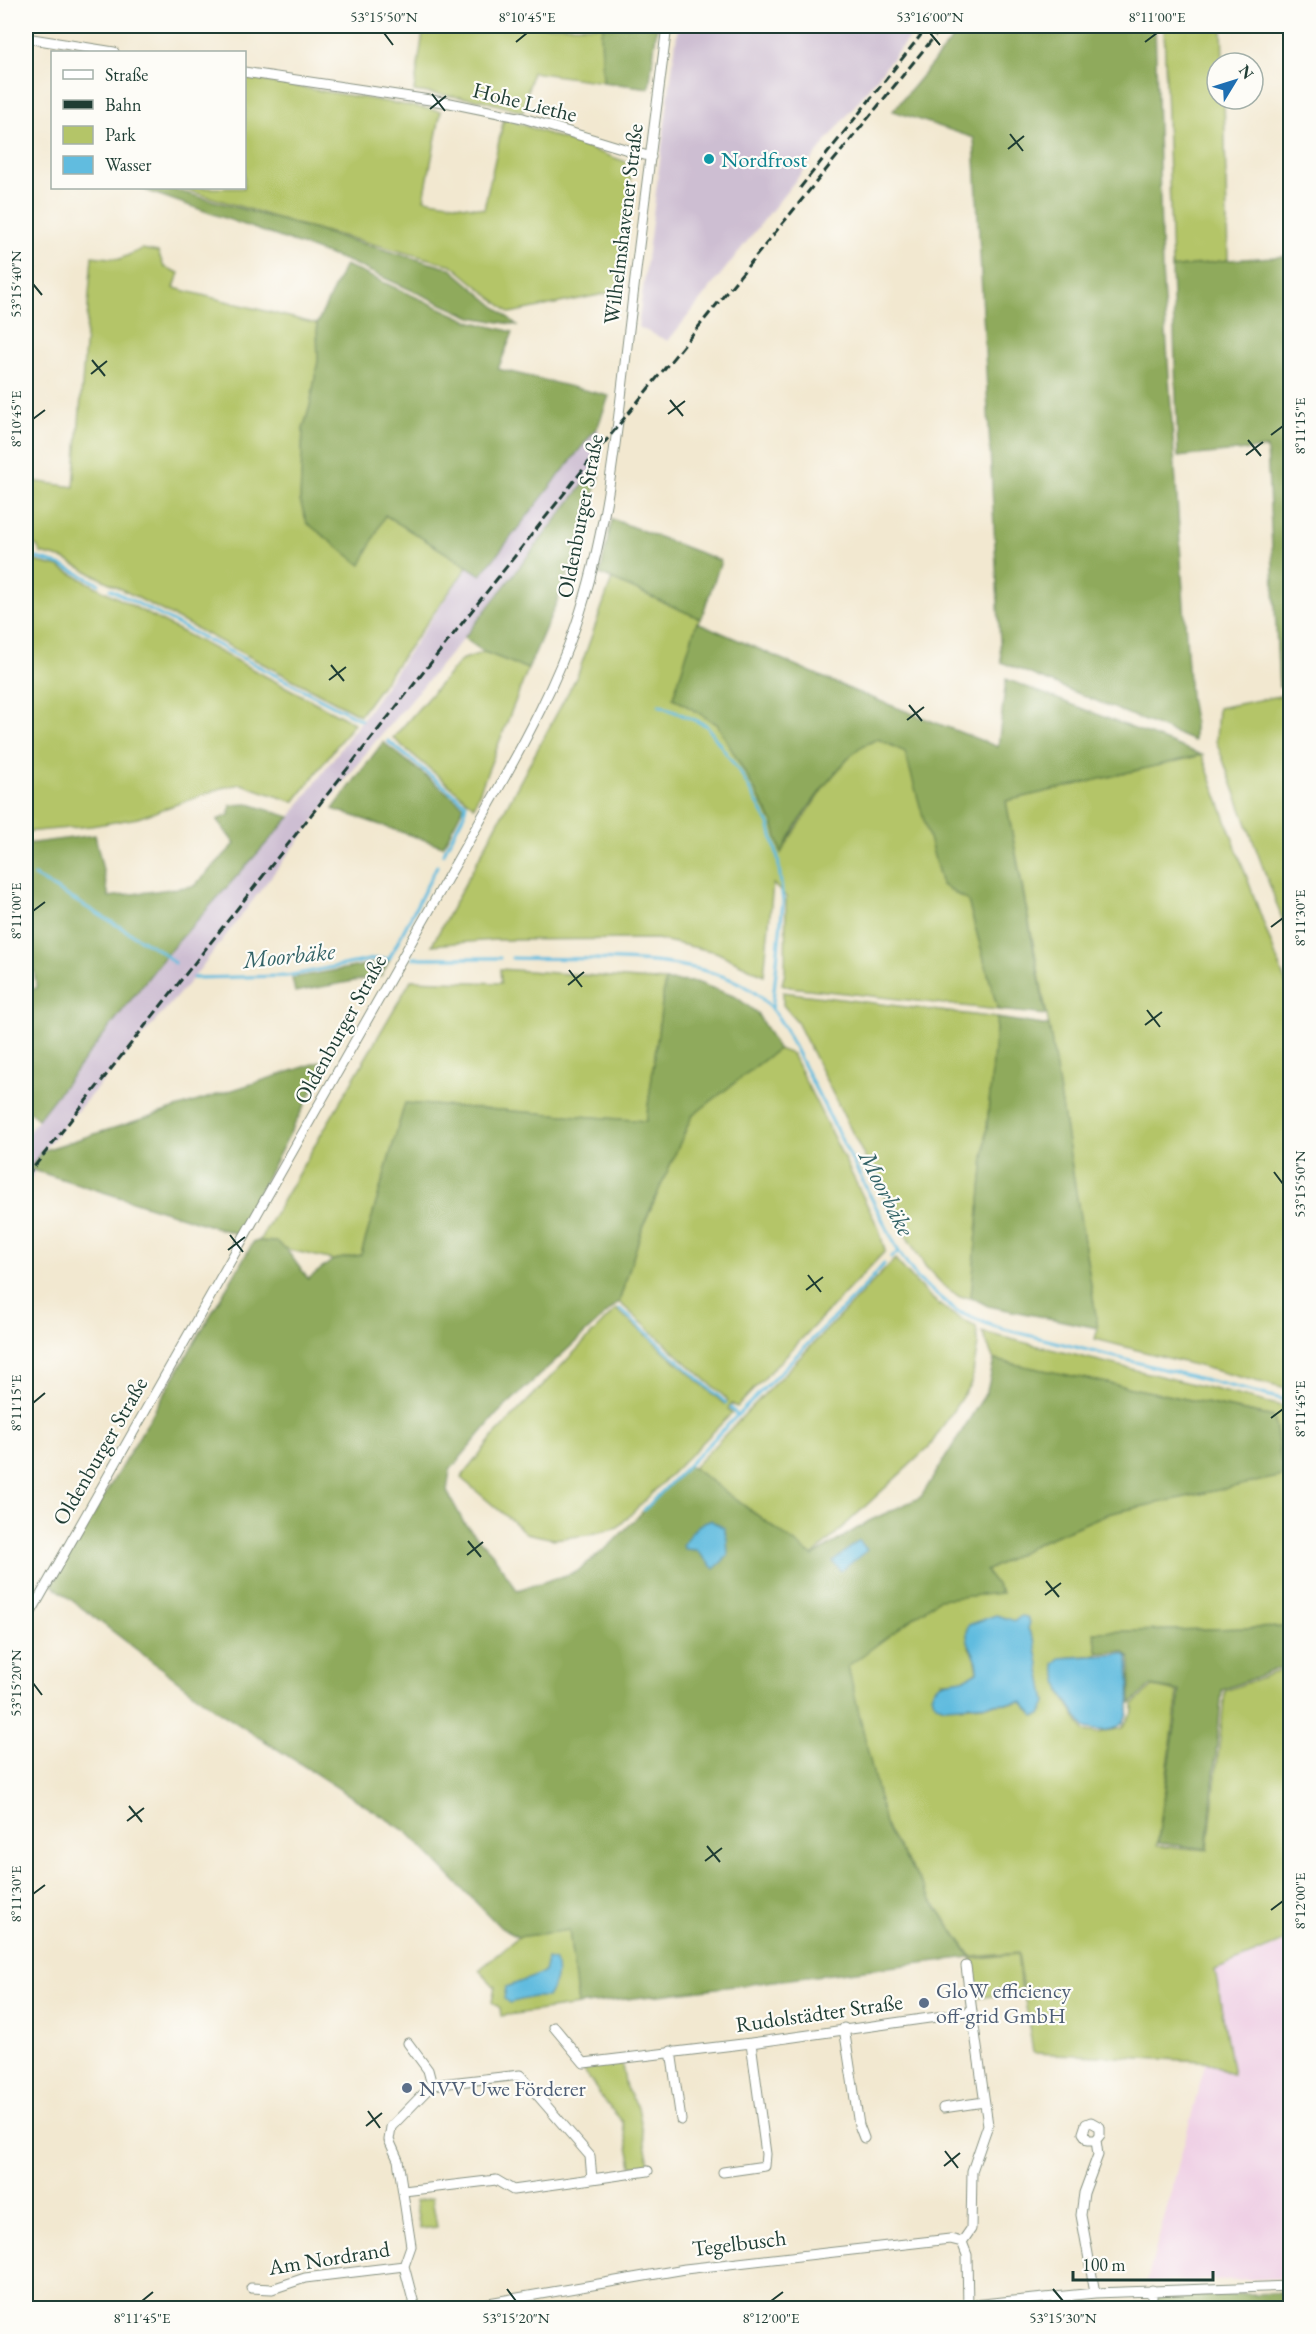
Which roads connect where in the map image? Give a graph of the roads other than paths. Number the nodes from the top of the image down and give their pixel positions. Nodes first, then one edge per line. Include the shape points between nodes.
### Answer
1 (667, 26) edge
2 (26, 38) edge
3 (108, 51) edge
4 (246, 72) edge
5 (651, 157) junction
6 (617, 427) joint
7 (26, 1621) edge
8 (966, 1966) dead end
9 (972, 2012) junction
10 (554, 2027) dead end
11 (844, 2028) junction
12 (408, 2043) dead end
13 (751, 2043) junction
14 (671, 2052) junction
15 (432, 2085) junction
16 (984, 2102) junction
17 (943, 2108) dead end
18 (681, 2120) dead end
19 (864, 2138) dead end
20 (1096, 2140) dead end
21 (648, 2170) dead end
22 (723, 2172) dead end
23 (592, 2179) junction
24 (404, 2191) junction
25 (962, 2242) junction
26 (404, 2266) junction
27 (1290, 2286) edge
28 (251, 2288) dead end
29 (1152, 2290) junction
30 (1095, 2293) junction
31 (968, 2306) edge
32 (415, 2308) edge
33 (460, 2308) edge
34 (942, 2308) edge
35 (1152, 2308) edge

1 - 5 street, Wilhelmshavener Straße
2 - 3 street
4 - 5 street, Hohe Liethe via 513,116
5 - 6 street, Wilhelmshavener Straße
6 - 7 street, Oldenburger Straße via 605,512 591,573 576,626 543,705
8 - 9 street
9 - 11 street, Rudolstädter Straße
9 - 16 street
10 - 14 street, Rudolstädter Straße via 584,2063
11 - 13 street, Rudolstädter Straße
11 - 19 street
12 - 15 street via 428,2070
13 - 14 street, Rudolstädter Straße
13 - 22 street via 765,2166
14 - 18 street
15 - 23 street via 520,2075 590,2156
15 - 24 street via 394,2122 389,2132
16 - 17 street
16 - 25 street via 988,2126 972,2171 971,2229
20 - 30 street via 1098,2155 1084,2193 1081,2215
21 - 23 street
23 - 24 street via 513,2190 496,2180
24 - 26 street via 411,2246
25 - 31 street via 967,2255
25 - 33 street, Tegelbusch via 950,2239 741,2261
26 - 28 street, Am Nordrand via 306,2278 272,2289
26 - 32 street, Am Nordrand
27 - 29 street
29 - 30 street
29 - 35 street
30 - 31 street
31 - 34 street

